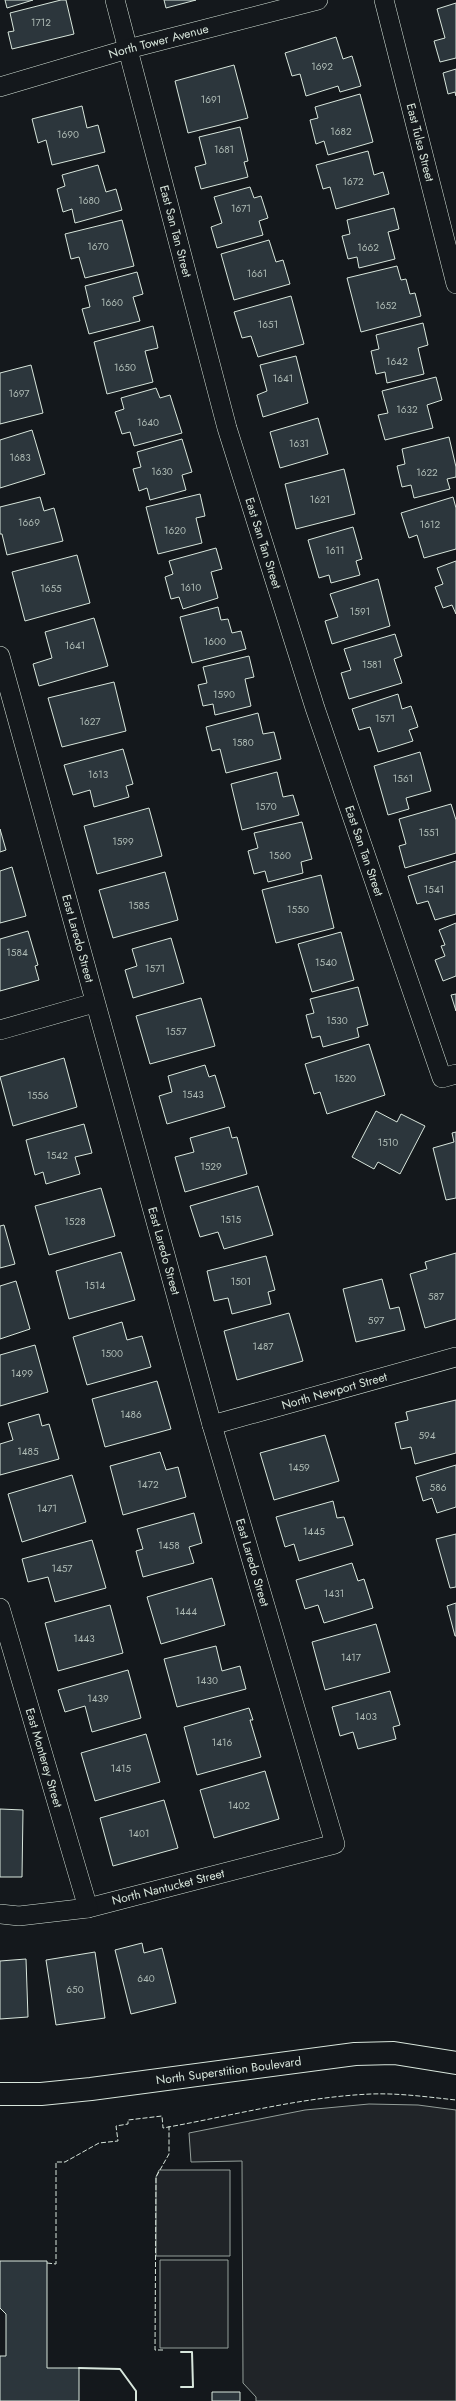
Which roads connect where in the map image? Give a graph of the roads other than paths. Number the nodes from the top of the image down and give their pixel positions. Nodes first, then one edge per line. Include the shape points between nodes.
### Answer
1 (115, 0) edge
2 (318, 0) edge
3 (384, 0) edge
4 (128, 49) junction
5 (0, 87) edge
6 (456, 284) edge
7 (0, 656) edge
8 (94, 1003) junction
9 (0, 1030) edge
10 (449, 1076) edge
11 (456, 1357) edge
12 (212, 1425) junction
13 (0, 1608) edge
14 (335, 1844) joint
15 (88, 1908) junction
16 (0, 1914) edge
17 (456, 2063) edge
18 (0, 2094) edge

1 - 4 street, East San Tan Street
2 - 4 street, North Tower Avenue
3 - 6 street, East Tulsa Street
4 - 5 street, North Tower Avenue
4 - 10 street, East San Tan Street via 227,428 315,708
7 - 8 street, East Laredo Street
8 - 9 street
8 - 12 street, East Laredo Street
11 - 12 street, North Newport Street
12 - 14 street, East Laredo Street
13 - 15 street, East Monterey Street
14 - 15 street, North Nantucket Street
15 - 16 street, North Nantucket Street via 19,1916
17 - 18 street, North Superstition Boulevard via 394,2053 355,2054 77,2090 41,2094

